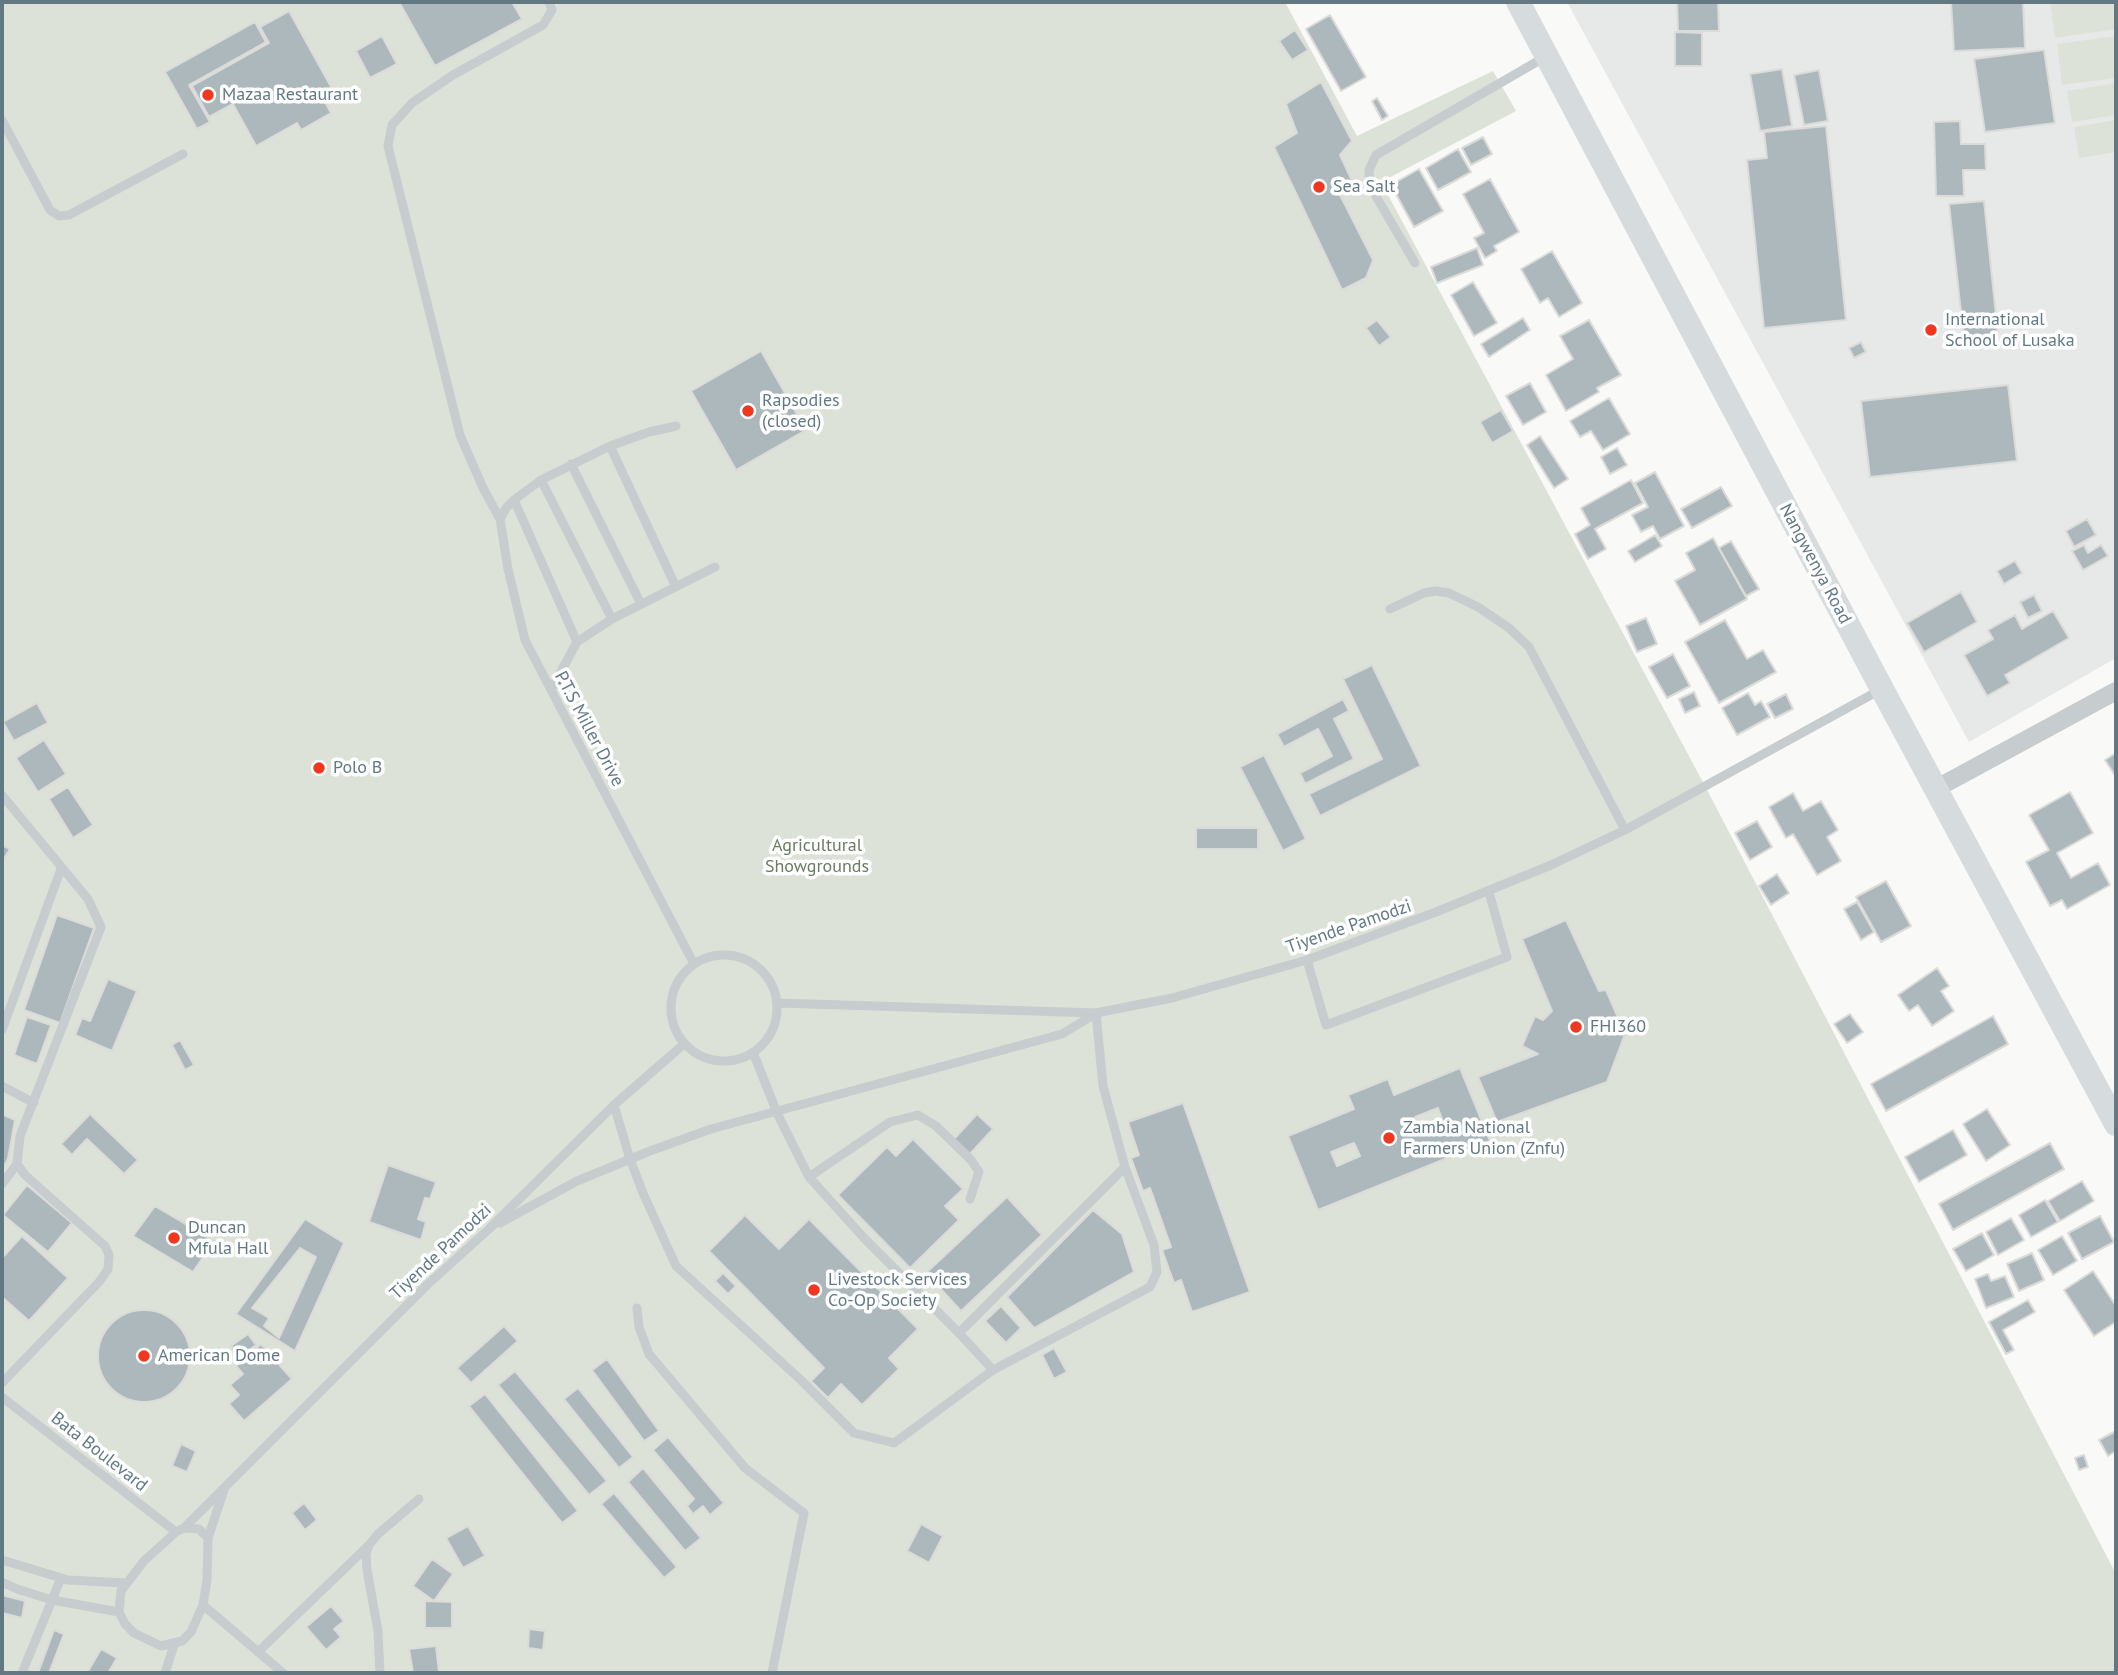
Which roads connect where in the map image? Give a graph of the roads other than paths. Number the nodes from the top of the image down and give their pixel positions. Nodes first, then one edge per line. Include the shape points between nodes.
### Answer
1 (549, 2) edge
2 (1518, 2) edge
3 (1545, 57) junction
4 (2, 120) edge
5 (183, 155) dead end
6 (1415, 263) dead end
7 (676, 426) dead end
8 (610, 446) junction
9 (572, 464) junction
10 (541, 480) junction
11 (514, 500) junction
12 (500, 519) junction
13 (715, 567) dead end
14 (676, 587) junction
15 (640, 604) junction
16 (1390, 609) dead end
17 (612, 620) junction
18 (577, 642) junction
19 (1882, 689) junction
20 (551, 690) junction
21 (2116, 691) edge
22 (1937, 788) junction
23 (2, 795) edge
24 (1625, 830) junction
25 (61, 869) junction
26 (1489, 892) junction
27 (1307, 960) junction
28 (694, 964) junction
29 (778, 1003) junction
30 (1096, 1013) junction
31 (2, 1030) edge
32 (684, 1045) junction
33 (753, 1052) junction
34 (2, 1086) edge
35 (34, 1103) junction
36 (614, 1105) junction
37 (776, 1113) junction
38 (2116, 1124) edge
39 (630, 1158) junction
40 (17, 1164) junction
41 (1125, 1167) junction
42 (809, 1177) junction
43 (2, 1184) edge
44 (970, 1199) dead end
45 (489, 1228) junction
46 (637, 1308) dead end
47 (959, 1333) junction
48 (993, 1370) junction
49 (2, 1383) edge
50 (2, 1397) edge
51 (225, 1488) junction
52 (419, 1499) dead end
53 (180, 1530) junction
54 (208, 1538) junction
55 (369, 1545) junction
56 (2, 1560) edge
57 (61, 1578) junction
58 (2, 1581) edge
59 (125, 1583) junction
60 (51, 1600) junction
61 (203, 1605) junction
62 (119, 1612) junction
63 (174, 1645) junction
64 (258, 1652) junction
65 (22, 1673) edge
66 (165, 1673) edge
67 (283, 1673) edge
68 (380, 1673) edge
69 (772, 1673) edge

1 - 12 lane, P.T.S Miller Drive via 552,10 543,26 412,103 392,125 388,146 460,435
2 - 3 main road, Nangwenya Road
3 - 6 lane via 1376,155 1369,170 1370,186
3 - 19 main road, Nangwenya Road
4 - 5 lane via 50,210 59,216 69,215
7 - 8 lane
8 - 9 lane
8 - 14 lane
9 - 10 lane
9 - 15 lane
10 - 11 lane
10 - 17 lane
11 - 12 lane
11 - 18 lane
12 - 20 lane, P.T.S Miller Drive via 525,640
13 - 14 lane
14 - 15 lane
15 - 17 lane
16 - 24 lane via 1424,593 1449,593 1509,628 1529,647
17 - 18 lane
18 - 20 lane
19 - 22 main road, Nangwenya Road
19 - 24 lane, Tiyende Pamodzi
20 - 28 lane, P.T.S Miller Drive
21 - 22 street
22 - 38 main road, Nangwenya Road
23 - 25 lane
24 - 26 lane, Tiyende Pamodzi
25 - 31 lane
25 - 35 lane via 88,899 101,927
26 - 27 lane, Tiyende Pamodzi
26 - 27 lane via 1507,957 1325,1025
27 - 30 lane, Tiyende Pamodzi via 1172,998
28 - 29 lane via 726,954 747,959 765,972
28 - 32 lane via 679,980 671,1003 673,1025
29 - 30 lane, Tiyende Pamodzi
29 - 33 lane via 775,1026
30 - 37 lane via 1062,1034
30 - 41 lane via 1103,1086
32 - 33 lane via 704,1058 718,1060
32 - 36 lane, Tiyende Pamodzi
33 - 37 lane
34 - 35 lane
35 - 40 lane via 20,1136
36 - 39 lane
36 - 45 lane, Tiyende Pamodzi
37 - 39 lane via 711,1129
37 - 42 lane
39 - 45 lane
39 - 48 lane via 676,1266 854,1433 894,1443
40 - 43 lane
40 - 49 lane via 105,1245 109,1255 108,1269 99,1282
41 - 47 lane
41 - 48 lane via 1154,1245 1157,1272 1150,1287
42 - 44 lane via 890,1122 918,1115 936,1126 979,1172
42 - 47 lane
45 - 51 lane, Tiyende Pamodzi via 427,1284
46 - 69 lane via 649,1354 745,1468 804,1513
47 - 48 lane
50 - 53 lane, Bata Boulevard
51 - 53 lane, Tiyende Pamodzi
51 - 54 lane, Tiyende Pamodzi
52 - 55 lane
53 - 54 lane, Bata Boulevard via 199,1529
53 - 59 lane, Tiyende Pamodzi
54 - 61 lane, Tiyende Pamodzi
55 - 64 lane
55 - 68 lane via 367,1570
56 - 57 lane
57 - 59 lane
57 - 60 lane
58 - 60 lane
59 - 62 lane
60 - 62 lane
60 - 65 lane
61 - 63 lane via 191,1632
61 - 64 lane
62 - 63 lane via 134,1633 161,1646
63 - 66 lane
64 - 67 lane

